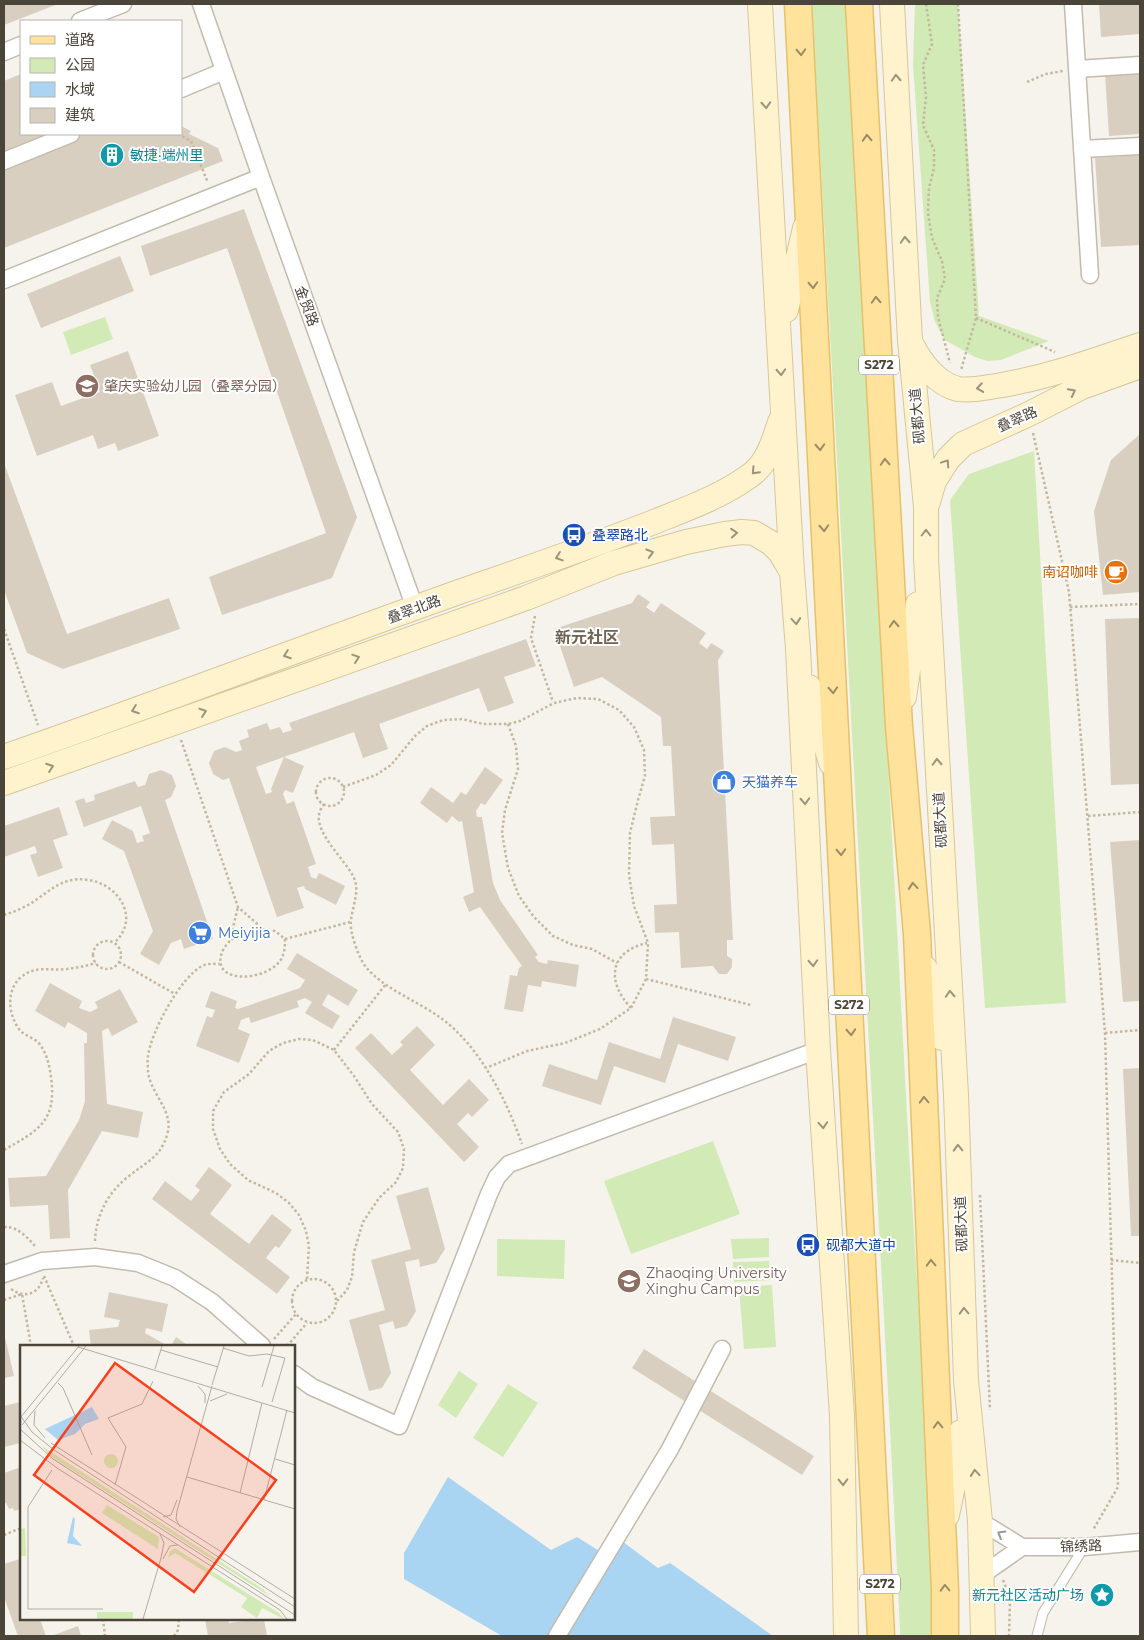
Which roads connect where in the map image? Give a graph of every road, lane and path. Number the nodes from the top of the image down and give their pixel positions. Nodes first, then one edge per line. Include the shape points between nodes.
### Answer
1 (123, 4) edge
2 (201, 4) edge
3 (760, 4) edge
4 (798, 4) edge
5 (860, 4) edge
6 (892, 4) edge
7 (926, 4) edge
8 (958, 4) edge
9 (1073, 4) edge
10 (83, 20) edge
11 (20, 45) edge
12 (4, 52) edge
13 (1140, 65) edge
14 (1077, 69) junction
15 (224, 71) junction
16 (1027, 82) dead end
17 (182, 89) edge
18 (69, 135) edge
19 (180, 135) edge
20 (1140, 146) edge
21 (1082, 149) junction
22 (4, 161) edge
23 (261, 177) junction
24 (213, 196) junction
25 (809, 209) junction
26 (1090, 275) dead end
27 (4, 280) edge
28 (976, 318) junction
29 (780, 335) junction
30 (910, 342) junction
31 (1140, 345) edge
32 (1056, 353) dead end
33 (1140, 366) edge
34 (1028, 381) junction
35 (956, 388) junction
36 (784, 412) junction
37 (1029, 414) junction
38 (926, 507) junction
39 (686, 509) junction
40 (686, 542) junction
41 (926, 558) junction
42 (792, 572) junction
43 (1140, 604) edge
44 (1070, 607) junction
45 (415, 608) junction
46 (535, 616) dead end
47 (4, 629) edge
48 (798, 650) junction
49 (554, 703) junction
50 (174, 722) junction
51 (508, 724) junction
52 (899, 726) junction
53 (45, 743) junction
54 (4, 757) edge
55 (4, 783) edge
56 (838, 786) junction
57 (343, 787) junction
58 (324, 804) junction
59 (1140, 812) edge
60 (1088, 816) junction
61 (238, 907) junction
62 (4, 915) edge
63 (350, 922) junction
64 (263, 930) junction
65 (917, 934) junction
66 (285, 939) junction
67 (230, 941) junction
68 (114, 943) junction
69 (648, 943) junction
70 (119, 962) junction
71 (96, 963) junction
72 (617, 963) junction
73 (220, 964) junction
74 (646, 979) junction
75 (386, 984) junction
76 (175, 994) junction
77 (751, 1005) dead end
78 (631, 1008) junction
79 (1140, 1030) edge
80 (1105, 1033) junction
81 (334, 1050) junction
82 (818, 1050) junction
83 (486, 1068) junction
84 (956, 1095) junction
85 (4, 1150) edge
86 (527, 1157) junction
87 (4, 1227) edge
88 (95, 1256) junction
89 (42, 1260) junction
90 (1112, 1260) junction
91 (1140, 1263) edge
92 (307, 1279) junction
93 (5, 1280) edge
94 (22, 1294) junction
95 (4, 1300) edge
96 (337, 1301) junction
97 (296, 1314) junction
98 (308, 1322) junction
99 (268, 1343) edge
100 (31, 1345) edge
101 (74, 1345) edge
102 (288, 1345) edge
103 (722, 1349) dead end
104 (295, 1375) edge
105 (966, 1380) junction
106 (842, 1416) junction
107 (980, 1521) junction
108 (20, 1528) edge
109 (877, 1531) junction
110 (4, 1535) edge
111 (942, 1538) junction
112 (1140, 1542) edge
113 (1022, 1547) junction
114 (1084, 1547) junction
115 (990, 1570) junction
116 (103, 1620) edge
117 (179, 1620) edge
118 (880, 1633) edge
119 (105, 1636) edge
120 (174, 1636) edge
121 (557, 1636) edge
122 (846, 1636) edge
123 (945, 1636) edge
124 (983, 1636) edge
125 (1009, 1636) edge
126 (1037, 1636) edge

1 - 10 street
2 - 15 street, 金贸路
3 -> 29 street
4 -> 25 main road, S272
52 -> 5 main road, S272
30 -> 6 street, 砚都大道
7 - 35 path via 932,44 923,65 926,97 923,125 934,150 928,213 945,279 937,298 938,317
8 - 28 path
9 - 14 street
11 - 12 street
13 - 14 street
14 - 16 path via 1046,74
14 - 21 street
15 - 17 street
15 - 23 street, 金贸路
18 - 22 street
19 - 24 path via 191,141
20 - 21 street
21 - 26 street
23 - 24 street
23 - 45 street, 金贸路
24 - 27 street
25 - 29 street
25 -> 56 main road, S272
28 - 32 path
28 - 35 path
29 -> 36 street
30 - 35 street via 933,376
30 - 38 street, 砚都大道
31 - 34 street
37 -> 33 street, 叠翠路 via 1082,387
34 -> 35 street via 971,390
34 - 37 street via 1015,388 1014,399 1018,408
36 -> 39 street, 叠翠北路 via 773,445 765,460 750,476
36 - 42 street
38 -> 37 street, 叠翠路 via 934,481 948,458 962,444
37 - 44 path
41 -> 38 street, 砚都大道
39 - 40 street via 696,514 699,526
39 -> 45 street, 叠翠北路 via 610,540
40 -> 42 street, 叠翠北路 via 725,534 754,533 780,552
50 -> 40 street, 叠翠北路 via 526,598 614,563
41 - 52 street
84 -> 41 street, 砚都大道
42 -> 48 street
43 - 44 path
44 - 60 path
45 -> 53 street, 叠翠北路
46 - 49 path via 531,638
47 - 53 path
48 - 56 street
48 -> 82 street
49 - 51 path
49 - 69 path via 577,698 598,699 619,710 634,727 644,750 646,776 630,833 629,875 634,906
55 -> 50 street, 叠翠北路
50 - 61 path
51 - 57 path via 483,724 462,719 443,720 427,726 414,736 391,765 376,775
51 - 72 path via 516,746 518,769 502,833 508,868 519,896 553,936 592,949
65 -> 52 main road, S272
53 - 54 street, 叠翠北路
56 -> 109 main road, S272
57 - 58 path via 344,793 339,802 329,806
57 - 58 path via 336,780 321,781 316,790 319,801
58 - 63 path via 319,815 324,834 356,881 356,899
59 - 60 path
60 - 80 path
61 - 64 path
61 - 67 path
62 - 68 path via 23,908 53,887 70,880 87,879 116,892 125,908 126,927
63 - 66 path
63 - 75 path via 356,948 365,967
64 - 66 path via 275,931
64 - 67 path via 246,932
65 - 84 street
111 -> 65 main road, S272
66 - 73 path via 283,956 272,968 258,975 240,977 226,972
67 - 73 path via 220,957
68 - 70 path via 120,952
68 - 71 path via 98,944 93,953
69 - 72 path via 626,953
69 - 74 path
70 - 71 path via 105,969
70 - 76 path
71 - 85 path via 64,970 39,968 21,977 12,990 10,1008 19,1030 37,1042 49,1059 54,1095 49,1116 36,1131
72 - 78 path via 614,983
73 - 76 path via 200,967
74 - 77 path
74 - 78 path
75 - 81 path
75 - 83 path via 439,1017 464,1040
76 - 88 path via 161,1018 148,1056 148,1074 167,1113 168,1134 159,1152 115,1188 103,1206 95,1231
78 - 83 path via 600,1030 565,1043 527,1051
79 - 80 path
80 - 90 path
81 - 92 path via 313,1040 283,1043 224,1092 213,1111 213,1129 230,1164 248,1180 276,1193 299,1215 309,1246
81 - 96 path via 372,1104 398,1132 404,1149 403,1168 396,1182 379,1198 363,1222 354,1252 352,1277 347,1290
82 - 86 street
82 -> 106 street
83 - 86 path via 511,1114
105 -> 84 street, 砚都大道
86 - 104 street via 509,1164 497,1177 399,1426 312,1387
87 - 89 path via 20,1232
88 - 89 street
88 - 99 street via 138,1263 175,1278
89 - 93 street
90 - 91 path
90 - 114 path via 1118,1486
92 - 96 path via 321,1279 328,1283
92 - 97 path via 293,1294
93 - 94 path via 15,1292
94 - 95 path
94 - 100 path
94 - 101 path via 38,1290 43,1275
96 - 98 path via 328,1319 314,1324
97 - 98 path
97 - 99 path
98 - 102 path
103 - 121 street via 670,1449
107 -> 105 street, 砚都大道
105 - 111 street via 959,1456
106 - 109 street
106 -> 122 street
113 -> 107 street
107 - 115 street, 砚都大道
108 - 110 path
109 - 118 main road, S272
123 -> 111 main road, S272
112 - 114 street, 锦绣路
113 - 114 street, 锦绣路
113 - 115 street
114 - 126 lane via 1043,1613
115 - 124 street, 砚都大道
115 - 125 path via 1010,1599
116 - 119 path
117 - 120 path

